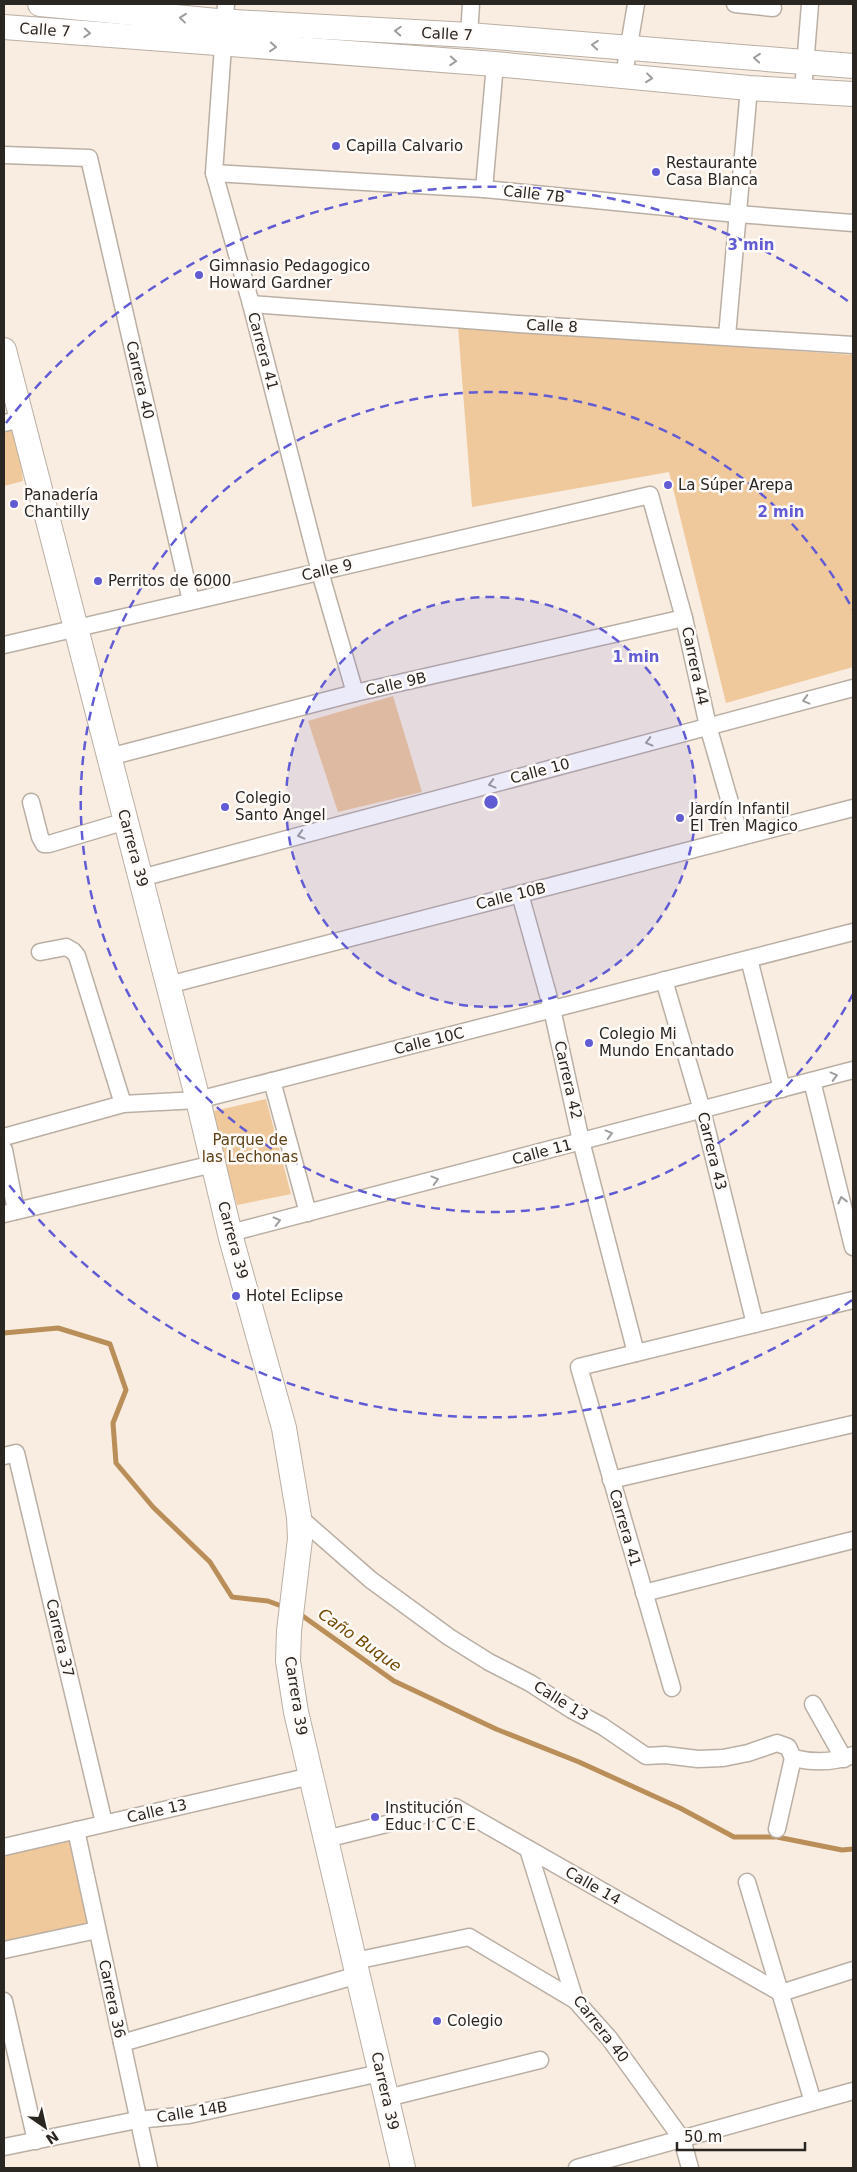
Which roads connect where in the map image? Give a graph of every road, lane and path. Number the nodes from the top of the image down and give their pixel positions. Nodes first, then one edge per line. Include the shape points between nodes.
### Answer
1 (40, 4) edge
2 (471, 4) edge
3 (636, 4) edge
4 (735, 4) edge
5 (810, 4) edge
6 (773, 8) dead end
7 (225, 23) edge
8 (4, 27) edge
9 (469, 35) junction
10 (629, 48) junction
11 (805, 62) junction
12 (495, 64) junction
13 (853, 66) edge
14 (624, 75) junction
15 (853, 82) edge
16 (749, 88) junction
17 (803, 91) junction
18 (853, 94) edge
19 (4, 154) edge
20 (214, 172) junction
21 (484, 189) junction
22 (737, 214) junction
23 (853, 223) edge
24 (251, 304) junction
25 (727, 336) junction
26 (853, 345) edge
27 (4, 350) edge
28 (13, 421) edge
29 (650, 495) joint
30 (320, 572) junction
31 (191, 602) junction
32 (684, 618) junction
33 (76, 628) junction
34 (4, 645) edge
35 (853, 688) edge
36 (355, 693) junction
37 (708, 726) junction
38 (109, 757) junction
39 (32, 802) dead end
40 (853, 808) edge
41 (126, 821) junction
42 (740, 838) junction
43 (141, 878) junction
44 (520, 894) junction
45 (853, 932) edge
46 (40, 952) dead end
47 (749, 959) junction
48 (664, 980) junction
49 (168, 984) junction
50 (552, 1009) junction
51 (853, 1070) edge
52 (272, 1081) junction
53 (812, 1081) junction
54 (782, 1089) junction
55 (198, 1100) junction
56 (123, 1104) junction
57 (702, 1110) junction
58 (4, 1137) edge
59 (582, 1141) junction
60 (4, 1150) edge
61 (213, 1164) junction
62 (10, 1212) edge
63 (308, 1213) junction
64 (230, 1233) junction
65 (853, 1247) edge
66 (853, 1300) edge
67 (755, 1324) junction
68 (636, 1354) junction
69 (853, 1424) edge
70 (10, 1454) edge
71 (612, 1480) junction
72 (299, 1518) junction
73 (853, 1540) edge
74 (644, 1593) junction
75 (672, 1688) dead end
76 (813, 1704) dead end
77 (849, 1757) edge
78 (793, 1758) junction
79 (311, 1776) junction
80 (104, 1823) junction
81 (777, 1829) dead end
82 (76, 1830) junction
83 (326, 1839) junction
84 (4, 1846) edge
85 (528, 1849) junction
86 (747, 1882) dead end
87 (97, 1930) junction
88 (4, 1950) edge
89 (357, 1968) junction
90 (853, 1970) edge
91 (781, 1993) junction
92 (575, 2000) junction
93 (4, 2001) edge
94 (122, 2043) junction
95 (540, 2060) dead end
96 (380, 2073) junction
97 (853, 2091) edge
98 (387, 2098) junction
99 (813, 2102) junction
100 (137, 2120) junction
101 (682, 2138) junction
102 (36, 2140) junction
103 (4, 2147) edge
104 (149, 2168) edge
105 (403, 2168) edge
106 (577, 2168) edge
107 (690, 2168) edge

7 -> 1 street, Calle 7
2 - 9 street
3 - 10 street
4 - 6 street
5 - 11 street
8 -> 7 street, Calle 7
9 -> 7 street, Calle 7
7 -> 12 street, Calle 7
7 - 20 street, Carrera 41
10 -> 9 street, Calle 7
11 -> 10 street, Calle 7
10 - 14 street
11 - 13 street, Calle 7
11 - 17 street
12 - 14 street, Calle 7
12 - 21 street
14 -> 16 street, Calle 7
15 - 17 street, Calle 7 via 825,80
16 - 17 street, Calle 7
16 - 22 street
17 - 18 street, Calle 7
19 - 31 street, Carrera 40 via 88,158
20 - 21 street, Calle 7B
20 - 24 street, Carrera 41
21 - 22 street, Calle 7B
22 - 23 street, Calle 7B
22 - 25 street
24 - 25 street, Calle 8
24 - 30 street, Carrera 41
25 - 26 street, Calle 8
27 - 28 street, Carrera 39
28 - 33 street, Carrera 39
29 - 30 street, Calle 9
29 - 32 street, Carrera 44
30 - 31 street, Calle 9
30 - 36 street, Carrera 41
31 - 33 street, Calle 9
32 - 36 street, Calle 9B
32 - 37 street, Carrera 44
33 - 34 street, Calle 9
33 - 38 street, Carrera 39
35 -> 37 street, Calle 10
36 - 38 street, Calle 9B
37 - 42 street, Carrera 44
37 -> 43 street, Calle 10
38 - 41 street, Carrera 39
39 - 41 street via 44,844
40 - 42 street, Calle 10B
41 - 43 street, Carrera 39
42 - 44 street, Calle 10B
43 - 49 street, Carrera 39
44 - 49 street, Calle 10B
44 - 50 street, Carrera 42
45 - 47 street, Calle 10C
46 - 56 street via 66,947 77,956
47 - 48 street, Calle 10C
47 - 54 street
48 - 50 street, Calle 10C
48 - 57 street, Carrera 43
49 - 55 street, Carrera 39
50 - 52 street, Calle 10C
50 - 59 street, Carrera 42
53 -> 51 street, Calle 11
52 - 55 street, Calle 10C
52 - 63 street
53 - 54 street, Calle 11
65 -> 53 street
54 - 57 street, Calle 11
55 - 56 street, Calle 10C
55 - 61 street, Carrera 39
56 - 58 street, Calle 10C
59 -> 57 street, Calle 11
57 - 67 street, Carrera 43
63 -> 59 street, Calle 11
59 - 68 street, Carrera 42
60 - 62 street
61 - 62 street
61 - 64 street, Carrera 39
64 -> 63 street, Calle 11
64 - 72 street, Carrera 39 via 284,1428
66 - 67 street
67 - 68 street
68 - 71 street, Carrera 41 via 579,1367
69 - 71 street
70 - 80 street, Carrera 37
71 - 74 street, Carrera 41
72 - 78 street, Calle 13 via 371,1580 449,1637 602,1726 646,1756 723,1758 748,1754 777,1743 788,1747
72 - 79 street, Carrera 39 via 300,1539 288,1661
73 - 74 street
74 - 75 street, Carrera 41
76 - 77 street
77 - 78 street via 819,1762
78 - 81 street
79 - 80 street, Calle 13
79 - 83 street, Carrera 39
80 - 82 street, Calle 13
82 - 84 street, Calle 13
82 - 87 street, Carrera 36
83 - 85 street, Calle 14 via 455,1807
83 - 89 street, Carrera 39
85 - 91 street, Calle 14
85 - 92 street, Carrera 40
86 - 91 street
87 - 88 street
87 - 94 street, Carrera 36
89 - 92 street via 469,1937
89 - 94 street
89 - 96 street, Carrera 39
90 - 91 street
91 - 99 street
92 - 101 street, Carrera 40 via 609,2038
93 - 102 street
94 - 100 street, Carrera 36
95 - 98 street
96 - 98 street, Carrera 39
96 - 100 street, Calle 14B via 189,2115
97 - 99 street
98 - 105 street, Carrera 39
99 - 101 street
100 - 102 street, Calle 14B
100 - 104 street, Carrera 36
101 - 106 street
101 - 107 street, Carrera 40
102 - 103 street, Calle 14B

